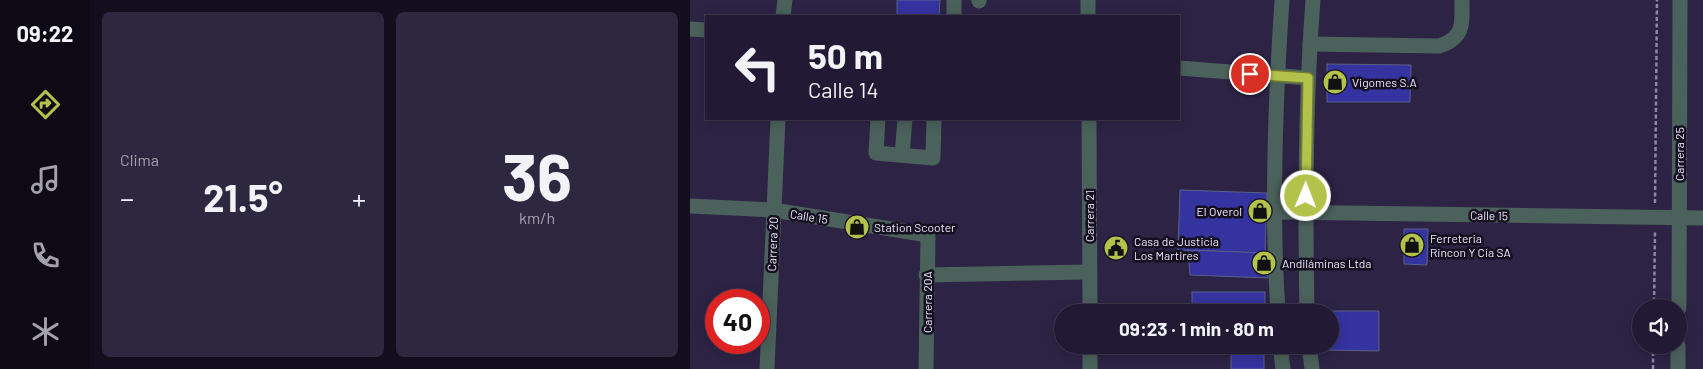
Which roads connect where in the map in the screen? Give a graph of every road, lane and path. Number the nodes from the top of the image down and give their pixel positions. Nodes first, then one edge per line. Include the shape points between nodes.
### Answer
1 (785, 0) edge
2 (954, 0) edge
3 (1088, 0) edge
4 (1282, 0) edge
5 (1313, 0) edge
6 (1462, 0) edge
7 (1657, 0) edge
8 (1680, 0) edge
9 (783, 15) edge
10 (954, 15) edge
11 (1088, 15) edge
12 (690, 29) edge
13 (705, 30) edge
14 (1310, 44) junction
15 (1180, 68) edge
16 (1277, 76) junction
17 (1308, 78) junction
18 (778, 120) edge
19 (878, 120) edge
20 (904, 120) edge
21 (934, 120) edge
22 (1089, 120) edge
23 (902, 155) junction
24 (690, 206) edge
25 (773, 210) junction
26 (1276, 212) junction
27 (1305, 212) junction
28 (1655, 216) junction
29 (1679, 218) junction
30 (1703, 218) edge
31 (928, 236) joint
32 (1089, 272) junction
33 (926, 275) junction
34 (1654, 299) edge
35 (1678, 299) edge
36 (1090, 304) edge
37 (1278, 304) edge
38 (1308, 304) edge
39 (1090, 354) edge
40 (1281, 354) edge
41 (1310, 354) edge
42 (1653, 354) edge
43 (1678, 354) edge
44 (767, 369) edge
45 (926, 369) edge
46 (1090, 369) edge
47 (1283, 369) edge
48 (1312, 369) edge
49 (1653, 369) edge
50 (1678, 369) edge

1 - 9 street
2 - 10 street
3 - 11 street
4 - 16 street
5 - 14 street
6 - 14 street via 1462,27 1453,39 1439,46
7 - 28 path
8 - 29 street, Carrera 25
12 - 13 street
14 - 17 street
15 - 16 street
16 - 17 street
16 - 26 street
17 - 27 street
18 - 25 street, Carrera 20
19 - 23 street via 876,153
20 - 23 street
21 - 23 street via 933,158
22 - 32 street, Carrera 21
24 - 25 street, Calle 15
25 - 31 street, Calle 15
25 - 44 street, Carrera 20
26 - 27 street, Calle 15
26 - 37 street
27 - 28 street, Calle 15
27 - 38 street
28 - 29 street, Calle 15
28 - 34 path
29 - 30 street, Calle 15
29 - 35 street, Carrera 25
31 - 33 street, Carrera 20A
32 - 33 street
32 - 36 street, Carrera 21
33 - 45 street, Carrera 20A
39 - 46 street
40 - 47 street
41 - 48 street
42 - 49 path
43 - 50 street

